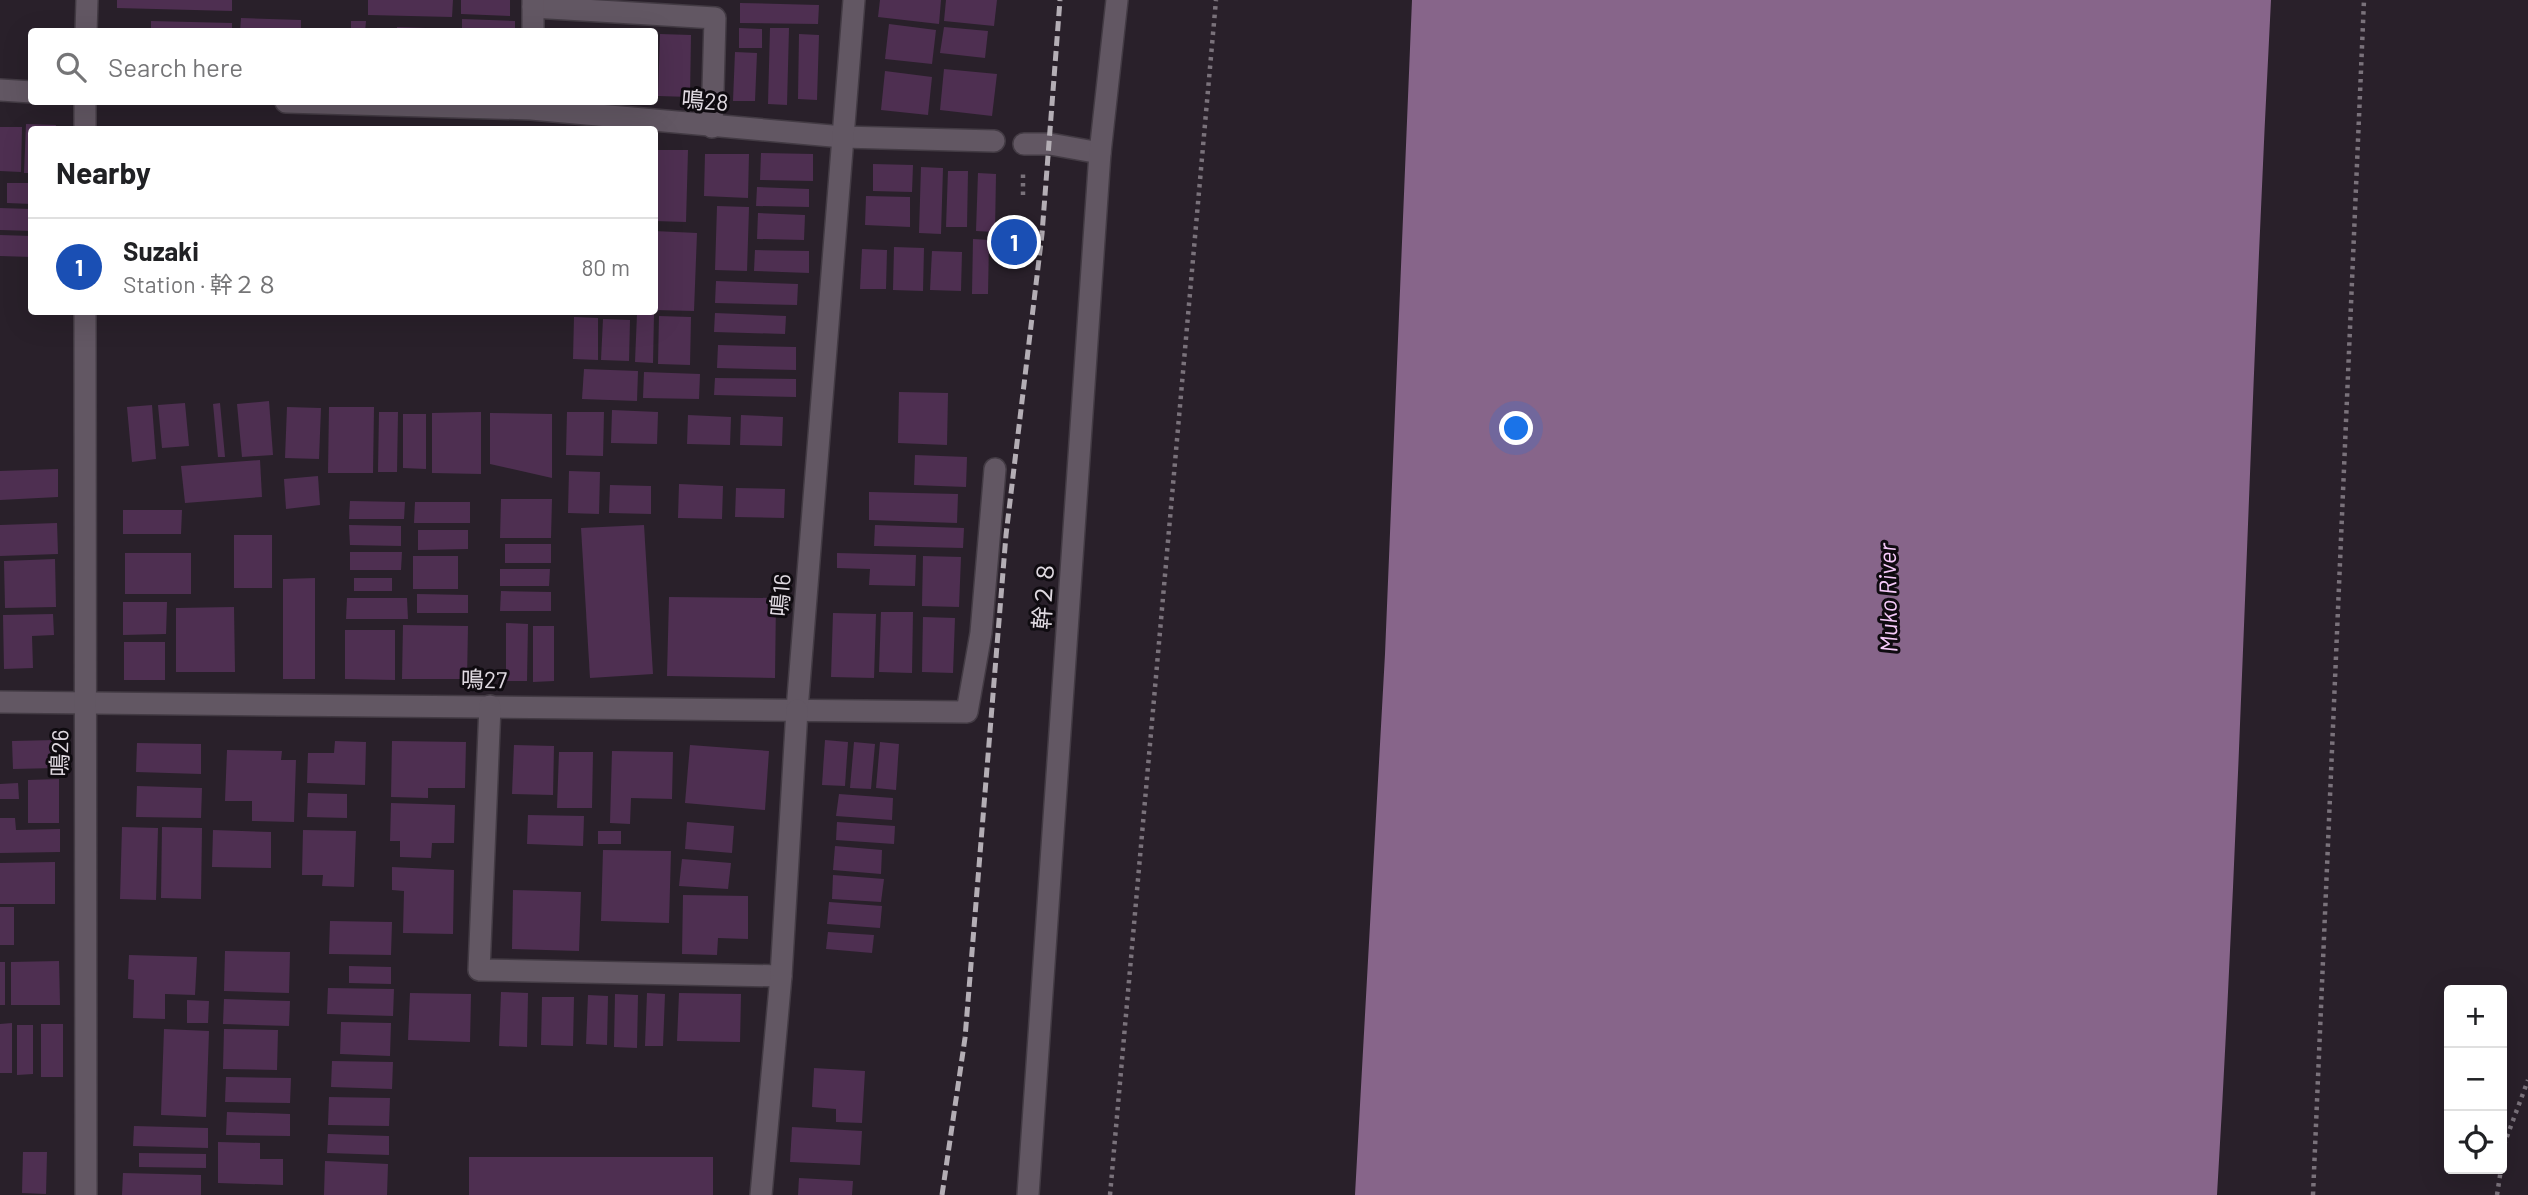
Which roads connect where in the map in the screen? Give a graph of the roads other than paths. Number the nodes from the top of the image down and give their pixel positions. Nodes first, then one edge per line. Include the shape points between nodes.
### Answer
1 (87, 0) edge
2 (854, 0) edge
3 (1117, 0) edge
4 (533, 3) edge
5 (86, 28) edge
6 (533, 28) edge
7 (0, 90) edge
8 (28, 92) edge
9 (85, 105) edge
10 (531, 105) edge
11 (85, 126) edge
12 (712, 127) junction
13 (843, 137) junction
14 (994, 142) dead end
15 (1024, 144) dead end
16 (1100, 153) junction
17 (85, 315) edge
18 (995, 469) dead end
19 (86, 700) junction
20 (0, 702) edge
21 (490, 706) junction
22 (797, 710) junction
23 (782, 976) junction
24 (86, 1195) edge
25 (761, 1195) edge
26 (1028, 1195) edge

1 - 5 street
2 - 13 street, 鳴16
3 - 16 street, 幹２８
4 - 6 street
4 - 12 street via 715,18
7 - 8 street
9 - 11 street
10 - 12 street, 鳴28
12 - 13 street, 鳴28
13 - 14 street, 鳴28
13 - 22 street, 鳴16
15 - 16 street
16 - 26 street, 幹２８
17 - 19 street, 鳴26
18 - 22 street, 鳴27 via 981,633 967,712
19 - 20 street, 鳴27
19 - 21 street, 鳴27
19 - 24 street, 鳴26
21 - 22 street, 鳴27
21 - 23 street via 479,970
22 - 23 street, 鳴16
23 - 25 street, 鳴16

